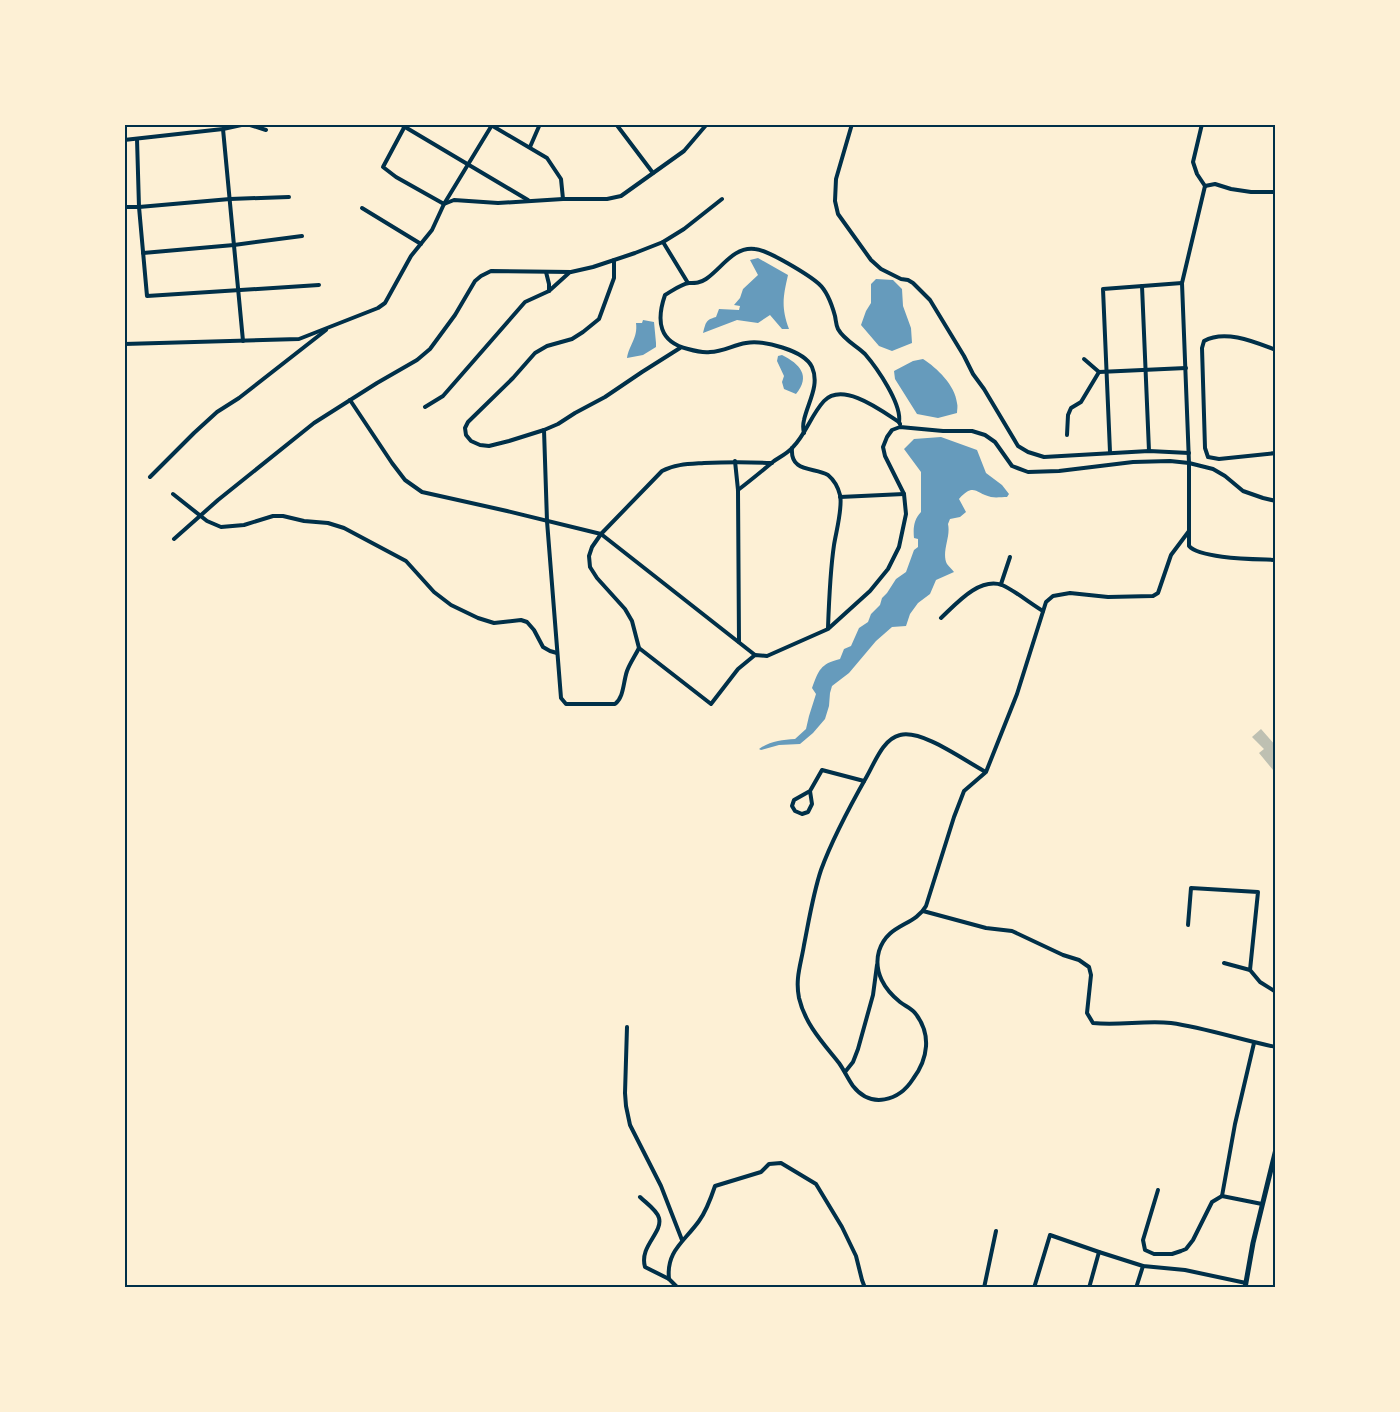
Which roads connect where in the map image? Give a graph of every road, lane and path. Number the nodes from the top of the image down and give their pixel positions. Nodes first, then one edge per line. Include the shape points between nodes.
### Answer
1 (247, 124) edge
2 (540, 124) edge
3 (616, 124) edge
4 (707, 124) edge
5 (852, 124) edge
6 (1202, 124) edge
7 (403, 125) edge
8 (491, 125) edge
9 (223, 129) junction
10 (266, 130) dead end
11 (137, 139) junction
12 (124, 140) edge
13 (530, 147) junction
14 (467, 164) junction
15 (653, 173) junction
16 (1205, 186) junction
17 (1275, 192) edge
18 (289, 197) dead end
19 (230, 199) junction
20 (563, 199) junction
21 (722, 199) dead end
22 (529, 200) junction
23 (444, 204) junction
24 (124, 207) edge
25 (139, 207) junction
26 (362, 208) dead end
27 (302, 236) dead end
28 (663, 242) junction
29 (421, 244) junction
30 (234, 245) junction
31 (143, 253) junction
32 (614, 260) junction
33 (546, 272) junction
34 (571, 272) junction
35 (688, 283) junction
36 (1182, 284) junction
37 (320, 285) dead end
38 (1142, 286) junction
39 (237, 291) junction
40 (549, 291) junction
41 (329, 328) junction
42 (243, 341) junction
43 (124, 344) edge
44 (681, 348) junction
45 (1275, 350) edge
46 (1084, 359) dead end
47 (1186, 368) junction
48 (1146, 369) junction
49 (1100, 372) junction
50 (1107, 372) junction
51 (350, 400) junction
52 (425, 407) dead end
53 (900, 425) junction
54 (544, 430) junction
55 (804, 434) junction
56 (1067, 435) dead end
57 (792, 448) junction
58 (1149, 451) junction
59 (1110, 452) junction
60 (1189, 453) junction
61 (1275, 453) edge
62 (735, 461) junction
63 (772, 463) junction
64 (1189, 463) junction
65 (150, 477) dead end
66 (738, 490) junction
67 (173, 494) dead end
68 (904, 494) junction
69 (840, 497) junction
70 (1275, 501) edge
71 (201, 515) junction
72 (547, 522) junction
73 (1189, 531) junction
74 (601, 534) junction
75 (174, 539) dead end
76 (1010, 557) dead end
77 (1275, 560) edge
78 (1001, 585) junction
79 (1043, 611) junction
80 (941, 618) dead end
81 (828, 629) junction
82 (739, 642) junction
83 (639, 648) junction
84 (557, 653) junction
85 (754, 655) junction
86 (986, 772) junction
87 (864, 781) junction
88 (810, 791) junction
89 (923, 911) junction
90 (1188, 926) dead end
91 (878, 959) junction
92 (1224, 963) dead end
93 (1250, 970) junction
94 (1275, 992) edge
95 (627, 1027) dead end
96 (1254, 1043) junction
97 (1275, 1047) edge
98 (845, 1072) junction
99 (1275, 1149) edge
100 (1274, 1164) edge
101 (1158, 1190) dead end
102 (1222, 1196) junction
103 (640, 1197) dead end
104 (1262, 1204) junction
105 (996, 1232) dead end
106 (682, 1240) junction
107 (1099, 1252) junction
108 (1143, 1266) junction
109 (669, 1279) junction
110 (1246, 1285) edge
111 (678, 1287) edge
112 (866, 1287) edge
113 (984, 1287) edge
114 (1034, 1287) edge
115 (1089, 1287) edge
116 (1136, 1287) edge

1 - 9 street
1 - 10 street
2 - 13 street
3 - 15 street
4 - 15 street via 684,151
5 - 59 street via 836,179 836,201 838,214 871,260 881,269 908,280 930,300 1018,446 1044,457
6 - 16 street via 1193,162
7 - 14 street
7 - 23 street via 383,167
8 - 13 street
8 - 14 street
9 - 11 street
9 - 19 street
11 - 12 street
11 - 25 street
13 - 20 street via 548,158 561,179
14 - 22 street
14 - 23 street
15 - 20 street via 621,196
16 - 17 street
16 - 36 street
18 - 19 street
19 - 25 street
19 - 30 street
20 - 22 street
21 - 28 street
22 - 23 street via 454,200
23 - 29 street
24 - 25 street
25 - 31 street
26 - 29 street
27 - 30 street
28 - 32 street
28 - 35 street
29 - 41 street via 384,303
30 - 31 street
30 - 39 street
31 - 39 street via 147,296
32 - 34 street
32 - 54 street via 614,278 599,319 572,339 535,353 465,428 471,441 489,446
33 - 34 street
33 - 40 street
33 - 51 street via 491,271 481,276 430,349
34 - 40 street
35 - 44 street via 665,295 660,315 664,334
35 - 53 street via 706,279 733,255 753,248 810,278 828,294 840,332 865,354 887,387 898,409
36 - 38 street
36 - 47 street
37 - 39 street
38 - 48 street
38 - 50 street via 1103,289
39 - 42 street
40 - 52 street via 525,302 443,396
41 - 42 street via 299,339
41 - 65 street via 218,412
42 - 43 street
44 - 54 street via 605,398
44 - 55 street via 711,352 758,342 789,350 810,363 815,384 803,422
45 - 61 street via 1230,336 1212,336 1202,348 1208,457
46 - 49 street
47 - 48 street
47 - 60 street
48 - 50 street
48 - 58 street
49 - 50 street
49 - 56 street via 1081,402 1071,408
50 - 59 street
51 - 71 street via 291,440
51 - 72 street via 405,480 422,492
53 - 55 street via 883,411 846,394 829,397
53 - 64 street via 985,435 1011,466 1028,472 1133,462
53 - 68 street via 886,437 883,447
54 - 72 street
55 - 57 street
57 - 63 street
57 - 69 street via 793,460 830,477
58 - 59 street
58 - 60 street
60 - 64 street
62 - 63 street
62 - 66 street
62 - 74 street via 671,466
63 - 66 street
64 - 70 street via 1213,469 1243,491
64 - 73 street
66 - 82 street
67 - 71 street
68 - 69 street
68 - 81 street via 906,514 899,547 888,569
69 - 81 street
71 - 75 street
71 - 84 street via 221,527 283,516 344,528 406,561 451,605 494,623 527,622 543,646
72 - 74 street
72 - 84 street
73 - 77 street via 1193,551 1227,558
73 - 79 street via 1171,555 1156,595 1061,594 1046,602
74 - 82 street
74 - 83 street via 592,547 590,567 626,609
76 - 78 street
78 - 79 street
78 - 80 street via 988,584 966,593
79 - 86 street via 1017,694
81 - 85 street via 767,656
82 - 85 street
83 - 84 street via 627,672 621,698 615,704 562,701
83 - 85 street via 711,704
86 - 87 street via 931,741 905,734 884,746
86 - 89 street via 964,791
87 - 88 street via 822,770
87 - 98 street via 821,871 797,980 810,1024
88 - 88 street via 812,804 808,812 795,811 794,800
89 - 91 street via 885,939
89 - 96 street via 1012,931 1079,960 1089,967 1091,975 1088,1013 1093,1023 1171,1023
90 - 93 street via 1191,888 1258,892
91 - 98 street via 868,1013 853,1062
91 - 98 street via 882,984 914,1012 922,1025 926,1057 913,1080 887,1100 866,1096 855,1088
92 - 93 street
93 - 94 street
95 - 106 street via 625,1093 630,1125 662,1186
96 - 97 street
96 - 102 street
99 - 100 street
100 - 104 street
101 - 102 street via 1143,1239 1145,1250 1154,1254 1186,1249 1212,1202
102 - 104 street
103 - 109 street via 659,1219 645,1251 645,1267
104 - 110 street
105 - 113 street
106 - 109 street via 670,1257
106 - 112 street via 699,1221 716,1186 761,1172 769,1164 781,1163 816,1184 842,1227
107 - 108 street
107 - 114 street via 1050,1235
107 - 115 street
108 - 110 street via 1185,1270
108 - 116 street
109 - 111 street

